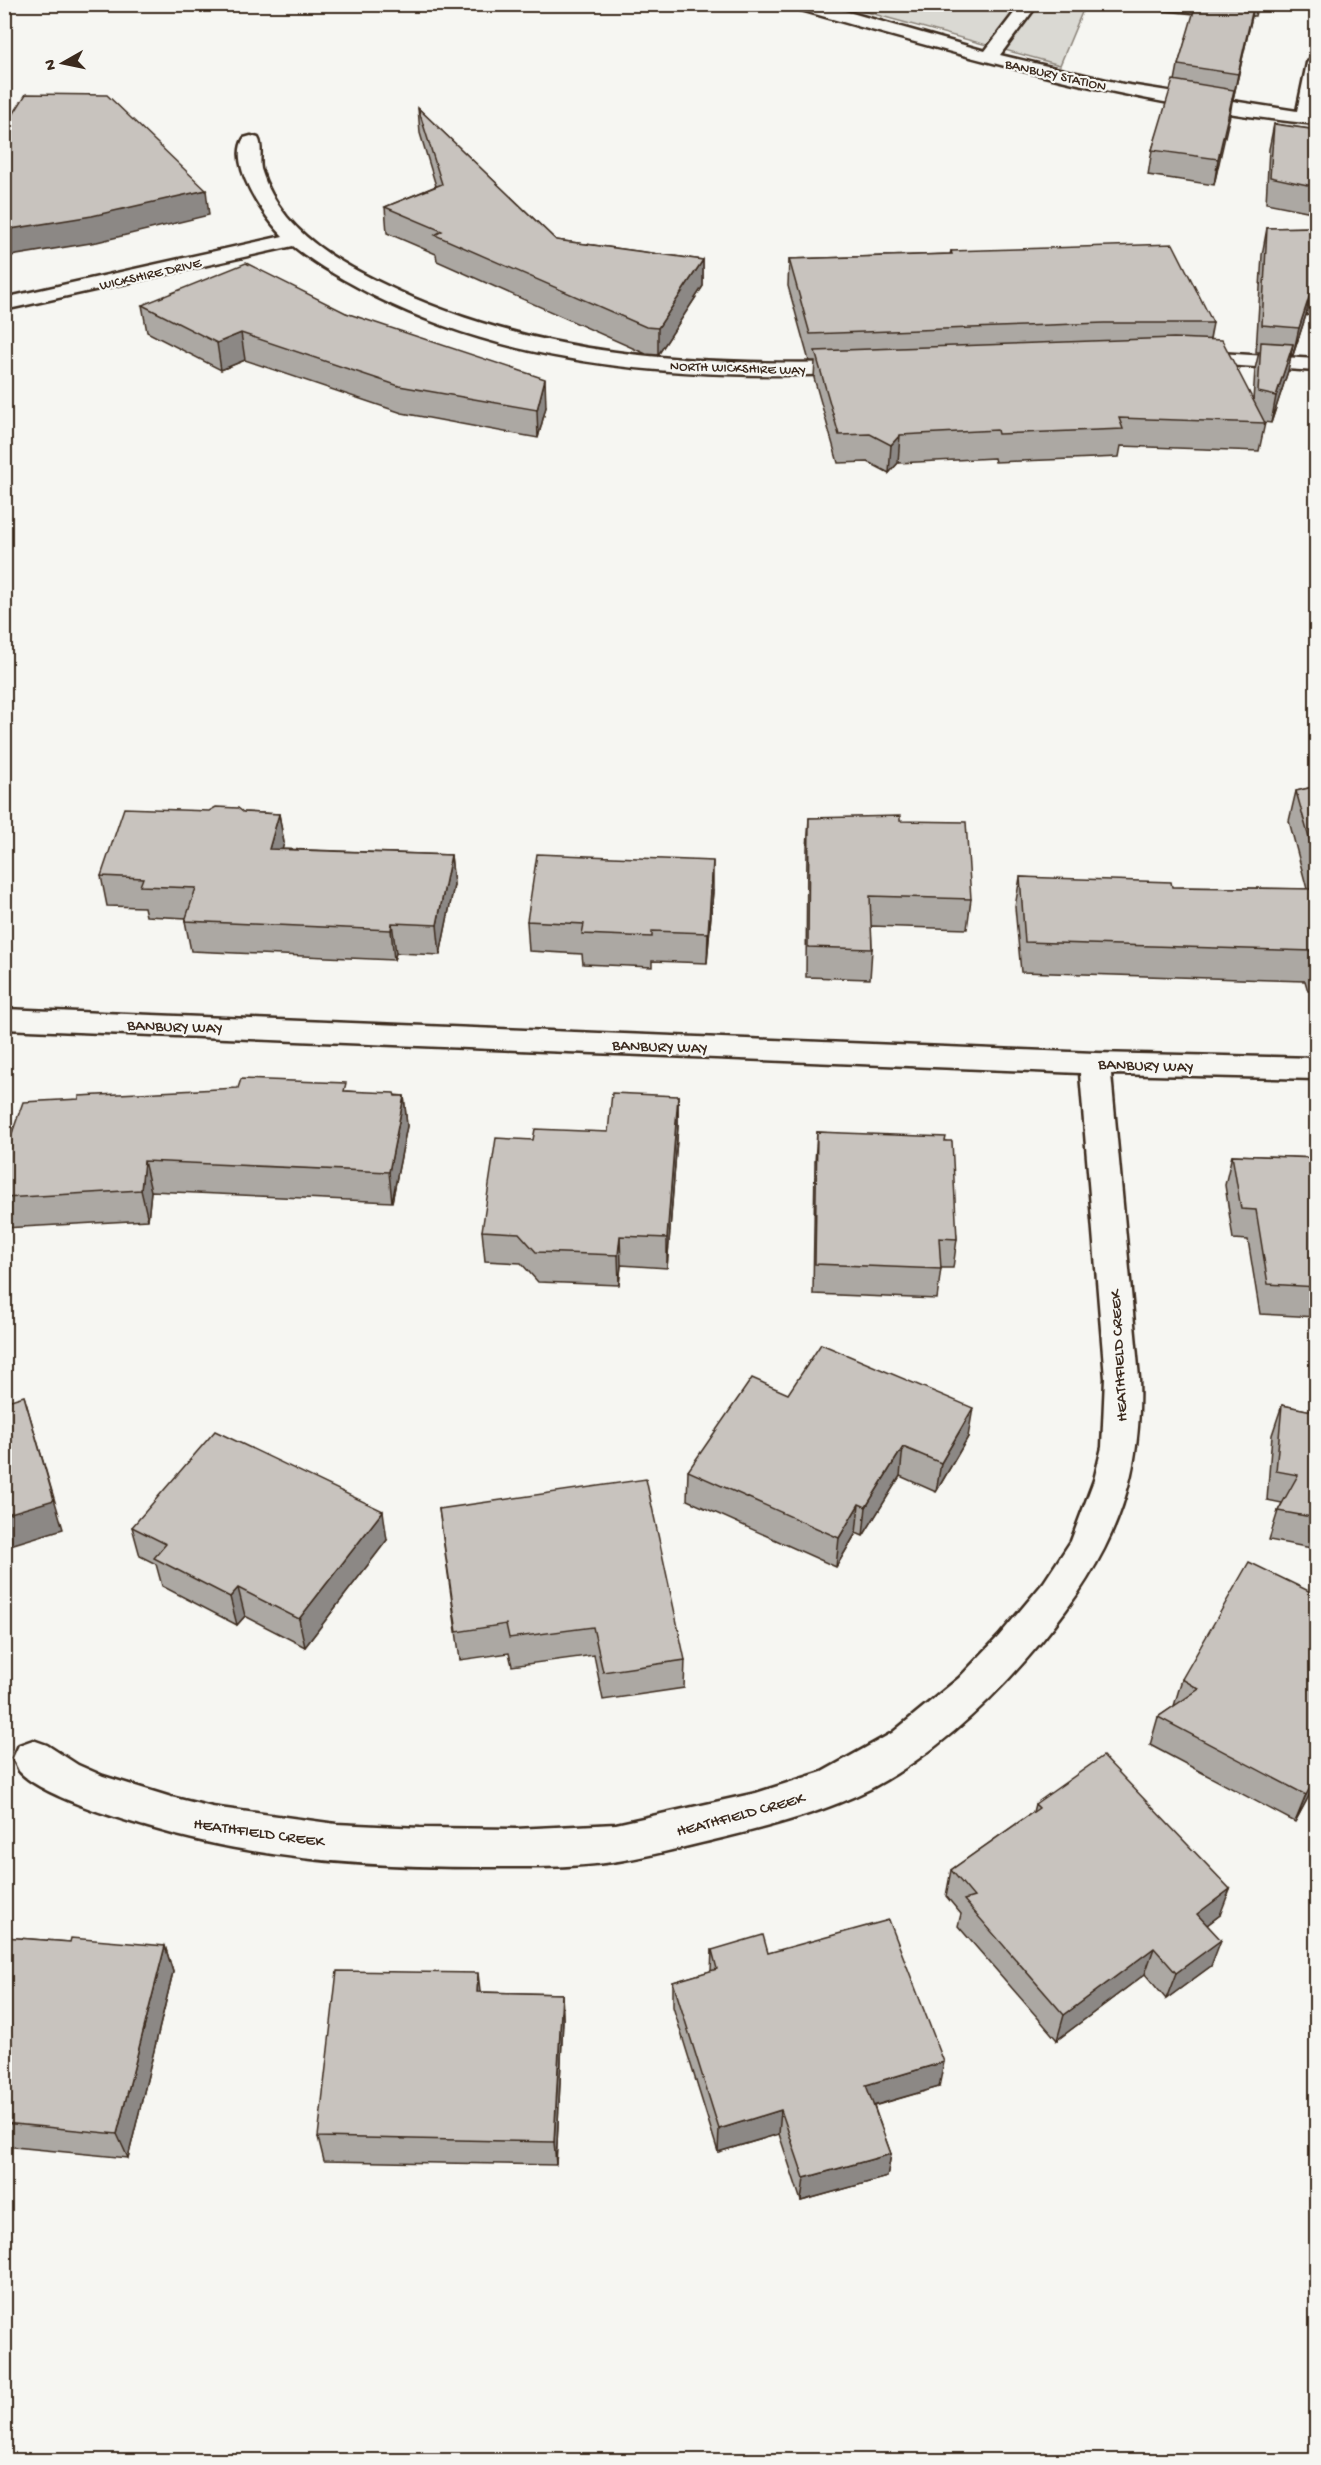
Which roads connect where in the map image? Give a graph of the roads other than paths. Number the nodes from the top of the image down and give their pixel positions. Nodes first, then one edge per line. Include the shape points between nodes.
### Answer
1 (800, 4) edge
2 (1030, 4) edge
3 (989, 58) junction
4 (1317, 63) edge
5 (1310, 118) edge
6 (251, 142) dead end
7 (296, 239) junction
8 (4, 304) edge
9 (1169, 357) edge
10 (1317, 364) edge
11 (883, 367) edge
12 (4, 1019) edge
13 (1095, 1063) junction
14 (1317, 1069) edge
15 (33, 1758) dead end

1 - 3 street, BANBURY STATION
2 - 3 street
3 - 5 street, BANBURY STATION via 1120,89
4 - 5 street
6 - 7 street, NORTH WICKSHIRE WAY via 250,161 263,196 279,222
7 - 8 street, WICKSHIRE DRIVE
7 - 11 street, NORTH WICKSHIRE WAY via 337,267 409,306 531,342 646,363 717,369
9 - 10 street
12 - 13 street, BANBURY WAY
13 - 14 street, BANBURY WAY
13 - 15 street, HEATHFIELD CREEK via 1121,1372 1120,1445 1114,1474 1094,1533 1078,1565 1053,1600 969,1697 892,1753 855,1776 819,1791 721,1821 604,1844 486,1848 392,1847 208,1826 103,1794 69,1780

